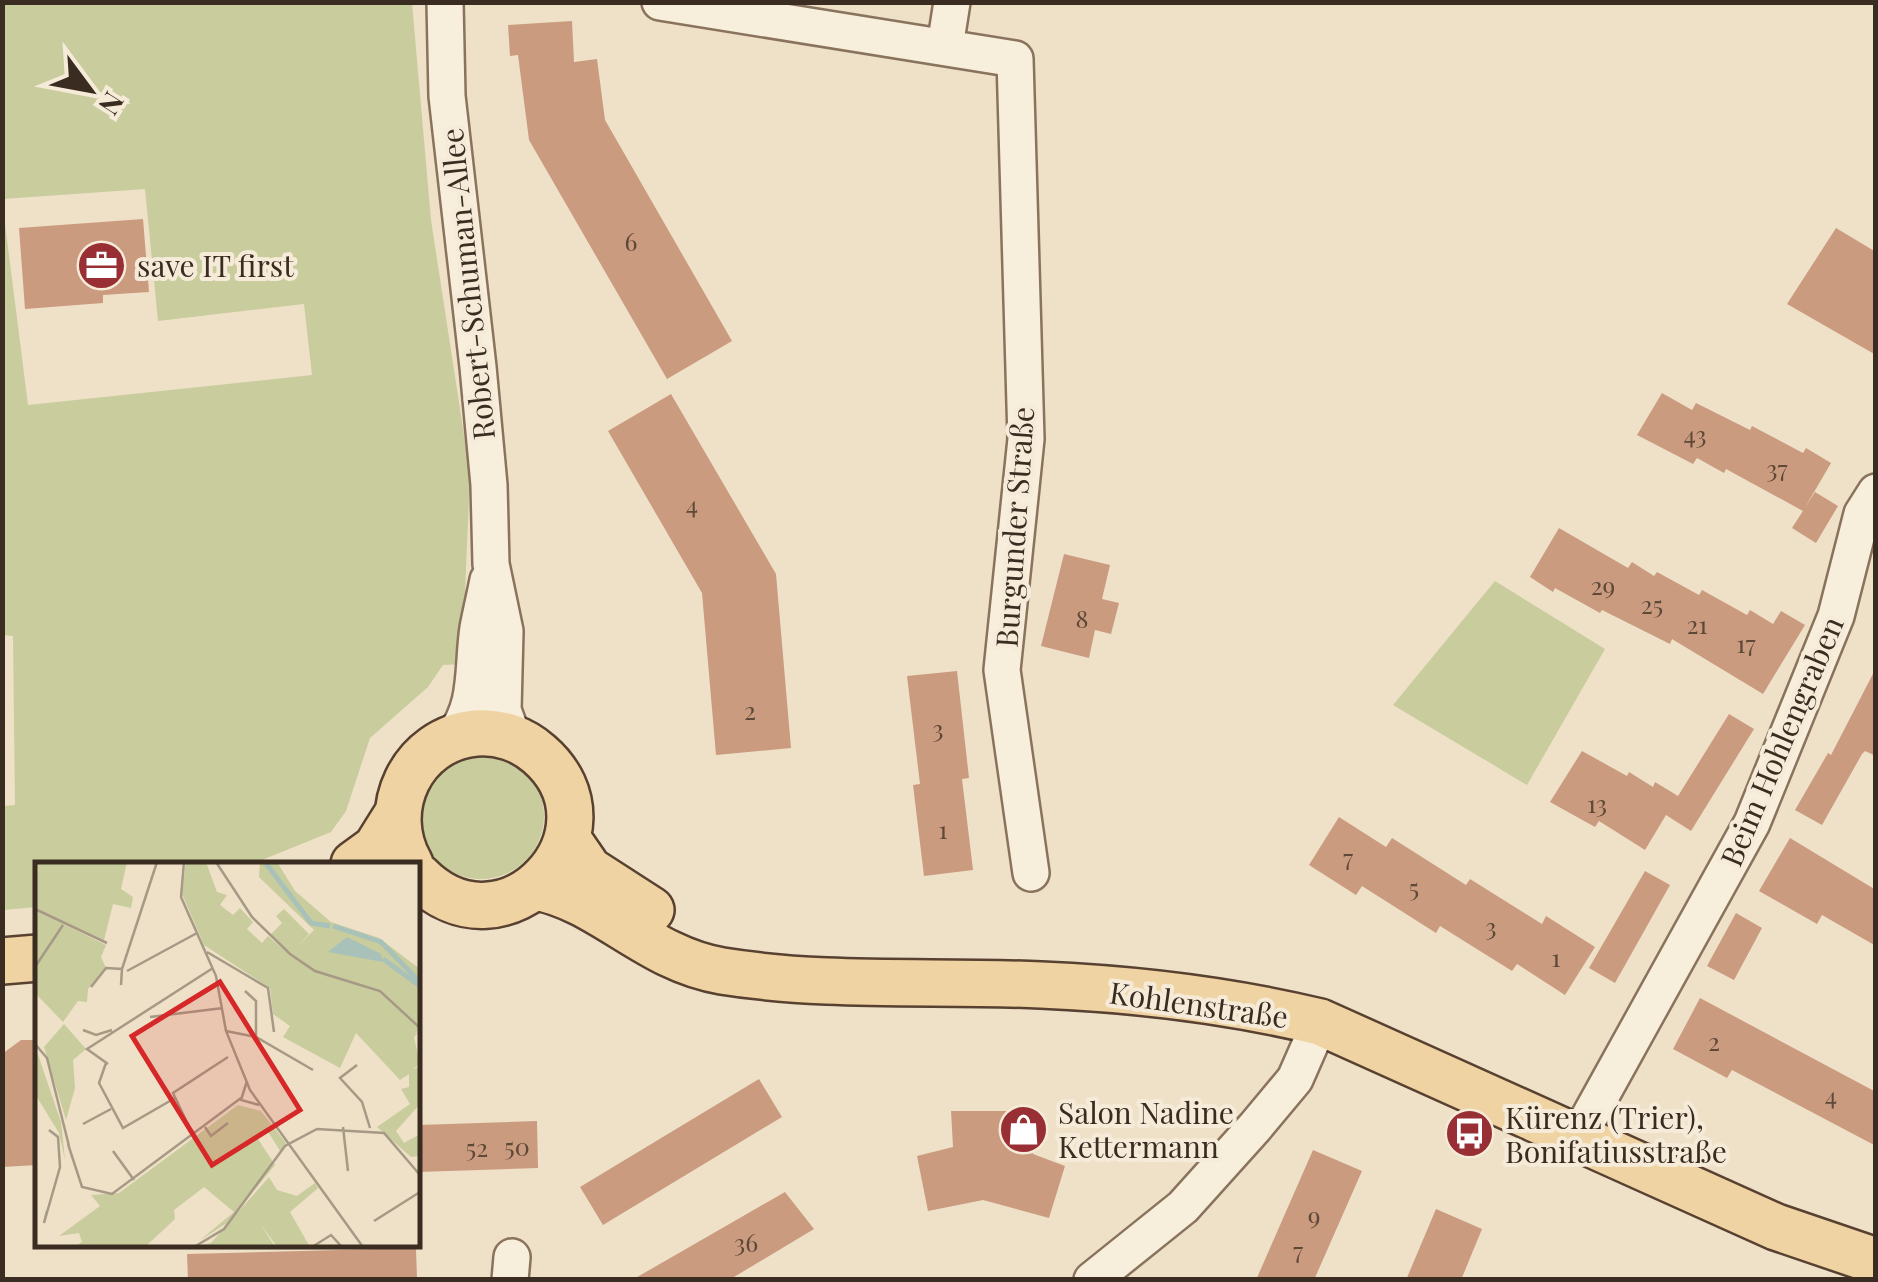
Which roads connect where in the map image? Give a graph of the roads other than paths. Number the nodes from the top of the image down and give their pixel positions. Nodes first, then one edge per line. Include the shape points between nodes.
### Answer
1 (445, 2) edge
2 (660, 2) edge
3 (952, 2) edge
4 (945, 48) junction
5 (1876, 492) edge
6 (492, 564) junction
7 (452, 738) junction
8 (513, 738) junction
9 (396, 816) junction
10 (567, 838) junction
11 (357, 862) edge
12 (410, 862) edge
13 (1031, 873) dead end
14 (420, 878) edge
15 (536, 887) junction
16 (35, 958) edge
17 (2, 961) edge
18 (774, 977) junction
19 (1320, 1022) junction
20 (1577, 1139) junction
21 (1876, 1260) edge
22 (1092, 1280) edge

1 - 6 street, Robert-Schuman-Allee via 447,96
2 - 4 street
3 - 4 street
4 - 13 street, Burgunder Straße via 1015,59 1026,439 1002,670
5 - 20 street, Beim Hohlengraben via 1862,514 1836,616 1752,823
6 - 7 street, Robert-Schuman-Allee via 471,700
6 - 8 street, Robert-Schuman-Allee via 504,631 503,710
7 - 8 main road
7 - 9 main road via 413,769
8 - 10 main road via 541,755 561,782
9 - 11 main road via 376,848
9 - 12 main road
10 - 15 main road
10 - 18 main road, Kohlenstraße via 600,878
14 - 15 main road via 448,898 480,906
15 - 18 main road, Kohlenstraße via 574,899 693,964
16 - 17 main road
18 - 19 main road, Kohlenstraße via 1147,993 1250,1005
19 - 20 main road, Kohlenstraße
19 - 22 street via 1294,1079 1255,1128 1183,1207
20 - 21 main road, Kohlenstraße via 1776,1227

